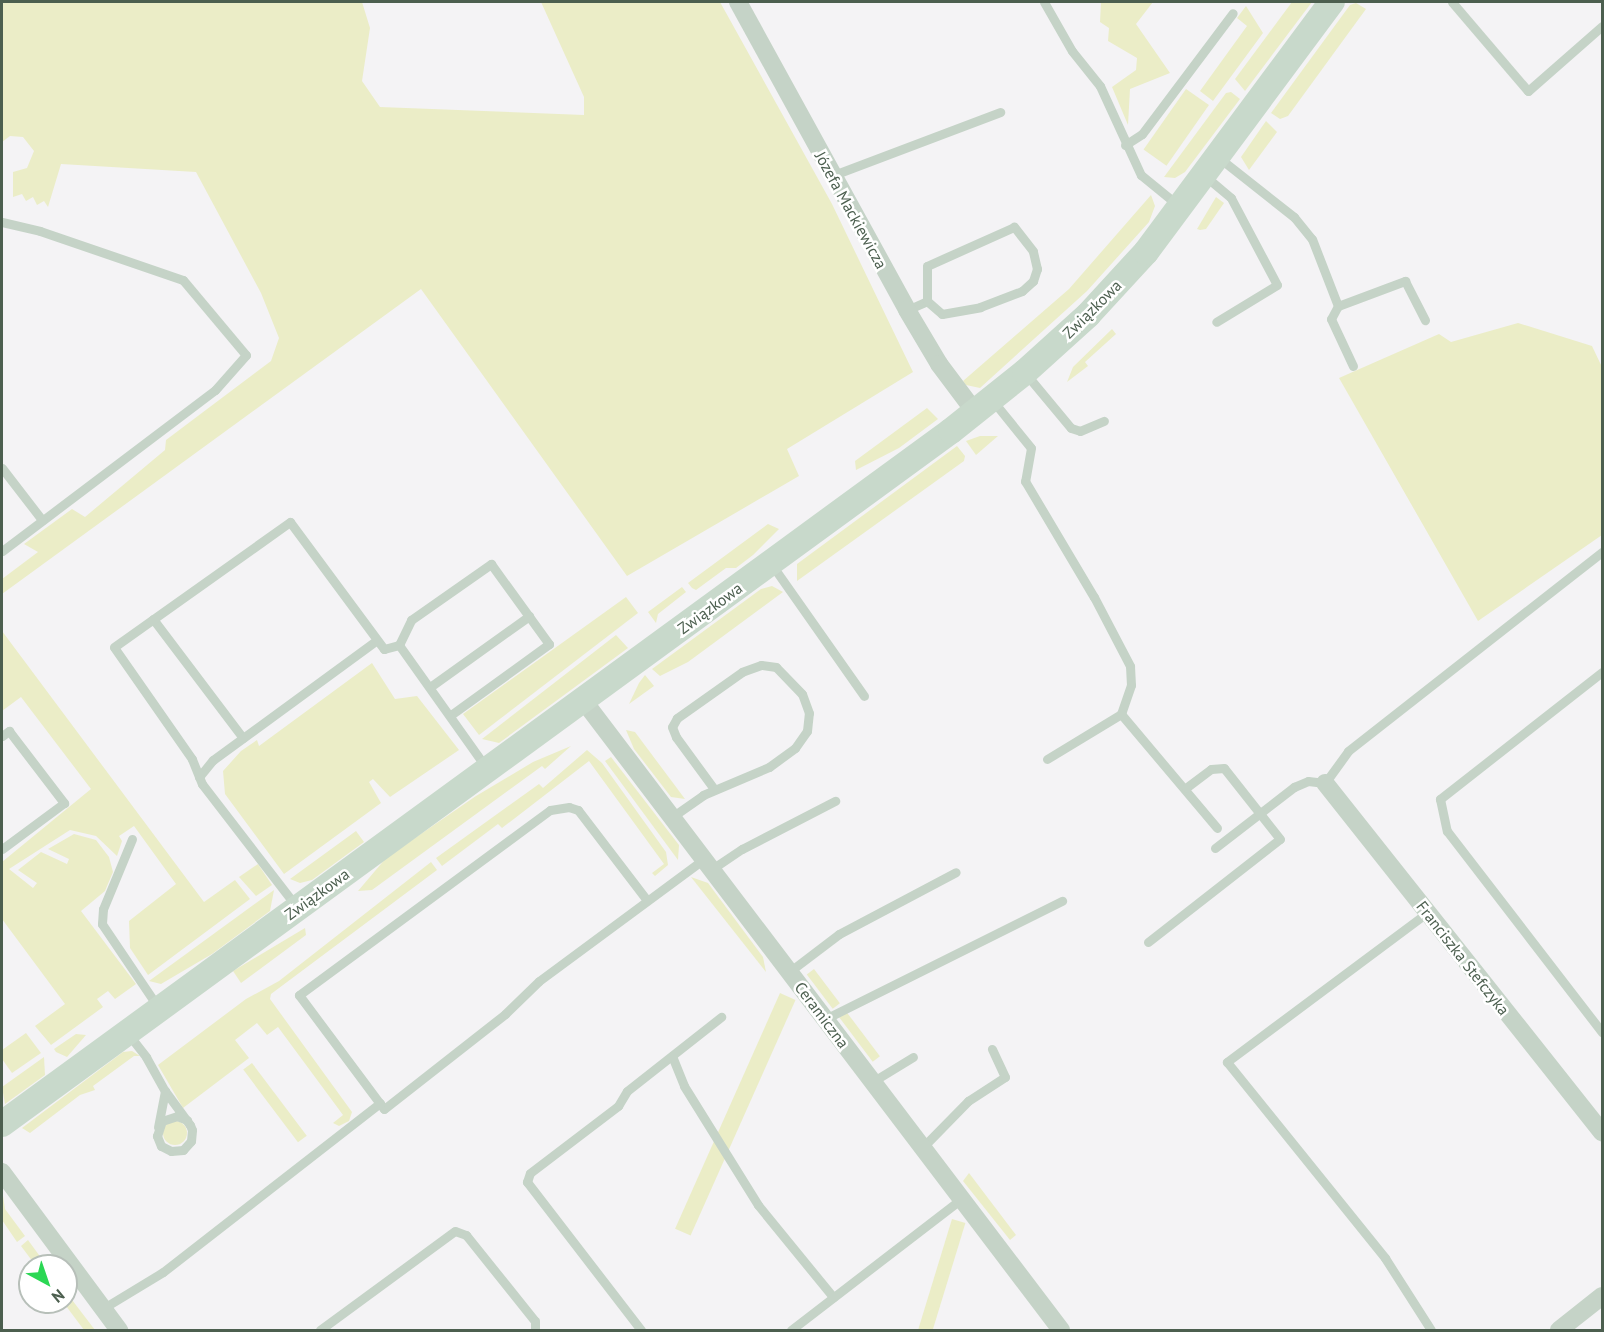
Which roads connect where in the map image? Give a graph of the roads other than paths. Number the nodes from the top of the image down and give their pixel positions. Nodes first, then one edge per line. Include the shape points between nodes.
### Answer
1 (738, 2) edge
2 (1044, 2) edge
3 (1332, 2) edge
4 (1452, 2) edge
5 (1233, 13) dead end
6 (1602, 26) edge
7 (1000, 111) dead end
8 (1125, 145) junction
9 (1211, 166) junction
10 (831, 176) junction
11 (1181, 208) junction
12 (2, 222) edge
13 (927, 301) junction
14 (1338, 306) junction
15 (907, 310) junction
16 (1425, 320) dead end
17 (1216, 322) dead end
18 (1353, 366) dead end
19 (1024, 372) junction
20 (984, 405) junction
21 (1104, 422) dead end
22 (2, 468) edge
23 (42, 520) junction
24 (2, 551) edge
25 (1602, 552) edge
26 (771, 563) junction
27 (529, 616) junction
28 (153, 619) junction
29 (376, 640) junction
30 (399, 645) junction
31 (1602, 672) edge
32 (430, 687) junction
33 (864, 696) dead end
34 (583, 700) junction
35 (1121, 714) junction
36 (451, 715) junction
37 (2, 736) edge
38 (243, 738) junction
39 (1047, 759) dead end
40 (487, 770) junction
41 (199, 777) junction
42 (1324, 783) junction
43 (1186, 788) junction
44 (714, 789) junction
45 (835, 801) dead end
46 (1260, 813) junction
47 (672, 817) junction
48 (1217, 828) dead end
49 (132, 839) dead end
50 (1215, 848) dead end
51 (2, 849) edge
52 (708, 864) junction
53 (956, 872) dead end
54 (646, 899) junction
55 (1062, 901) dead end
56 (297, 908) junction
57 (1428, 912) junction
58 (1148, 942) dead end
59 (789, 972) junction
60 (159, 1009) junction
61 (721, 1017) dead end
62 (825, 1019) junction
63 (1602, 1032) edge
64 (128, 1033) junction
65 (992, 1049) dead end
66 (672, 1056) junction
67 (914, 1057) dead end
68 (872, 1082) junction
69 (165, 1091) junction
70 (380, 1103) junction
71 (187, 1120) junction
72 (2, 1124) edge
73 (157, 1131) junction
74 (1602, 1132) edge
75 (922, 1148) junction
76 (2, 1173) edge
77 (961, 1199) junction
78 (1602, 1296) edge
79 (833, 1297) junction
80 (102, 1309) junction
81 (119, 1330) edge
82 (320, 1330) edge
83 (535, 1330) edge
84 (641, 1330) edge
85 (791, 1330) edge
86 (1061, 1330) edge
87 (1431, 1330) edge
88 (1559, 1330) edge

1 - 10 street, Józefa Mackiewicza
2 - 8 lane via 1072,51 1100,86
3 - 9 street, Związkowa
4 - 6 lane via 1528,91
5 - 8 lane via 1142,135
7 - 10 lane
8 - 11 lane via 1141,175
9 - 11 street, Związkowa
9 - 14 lane via 1294,217 1312,239
9 - 17 lane via 1277,285
10 - 15 street, Józefa Mackiewicza
11 - 19 street, Związkowa via 1120,281
12 - 23 lane via 40,231 183,280 246,355 215,390
13 - 13 lane via 942,314 980,307 1022,291 1033,281 1037,269 1034,251 1014,228 927,266
13 - 15 lane
14 - 16 lane via 1405,281
14 - 18 lane via 1331,319
15 - 20 street, Józefa Mackiewicza via 939,364
19 - 20 street, Związkowa
19 - 21 lane via 1071,428 1080,431
20 - 26 street, Związkowa
20 - 35 lane via 1031,448 1025,481 1130,666 1131,685
22 - 23 lane
23 - 24 lane
25 - 42 lane via 1348,751
26 - 33 lane
26 - 34 street, Związkowa
27 - 30 lane via 491,564 411,620
27 - 32 lane
27 - 36 lane via 549,644
28 - 29 lane via 290,522
28 - 38 lane
28 - 41 lane via 114,647 192,759
29 - 30 lane via 384,649
29 - 38 lane
30 - 32 lane
31 - 63 lane via 1440,799 1447,831
32 - 36 lane
34 - 40 street, Związkowa
34 - 47 street, Ceramiczna
35 - 39 lane
35 - 43 lane
36 - 40 lane
37 - 51 lane via 9,731 64,803
38 - 41 lane via 213,759
40 - 56 street, Związkowa
41 - 56 lane
42 - 46 lane via 1301,784
42 - 57 street, Franciszka Stefczyka
43 - 46 lane via 1218,766
43 - 48 lane
44 - 44 lane via 769,767 795,748 807,731 809,713 802,694 776,667 761,665 742,672 677,718 672,727
44 - 47 lane
45 - 52 lane
46 - 50 lane
46 - 58 lane via 1280,839
47 - 52 street, Ceramiczna
49 - 60 lane via 103,909 102,924
52 - 54 lane
52 - 59 street, Ceramiczna
53 - 59 lane via 839,934
54 - 70 lane via 384,1108
54 - 70 lane via 578,810 550,810 299,996
55 - 62 lane
56 - 60 street, Związkowa
57 - 74 street, Franciszka Stefczyka
57 - 87 lane via 1227,1062 1385,1258
59 - 62 street, Ceramiczna
60 - 64 street, Związkowa
61 - 66 lane
62 - 68 street, Ceramiczna
64 - 69 lane
64 - 72 street, Związkowa
65 - 75 lane via 1005,1077 968,1101
66 - 79 lane via 684,1086 758,1204
66 - 84 lane via 627,1091 618,1106 530,1173 527,1182
67 - 68 lane
68 - 75 street, Ceramiczna
69 - 71 lane
69 - 73 lane
70 - 80 lane via 163,1272
71 - 73 lane via 172,1116 162,1121
71 - 73 lane via 193,1136 183,1150 166,1149 158,1141
75 - 77 street, Ceramiczna
76 - 80 street
77 - 79 lane
77 - 86 street, Ceramiczna
78 - 88 street
79 - 85 lane
80 - 81 street
82 - 83 lane via 455,1231 466,1235 535,1321

